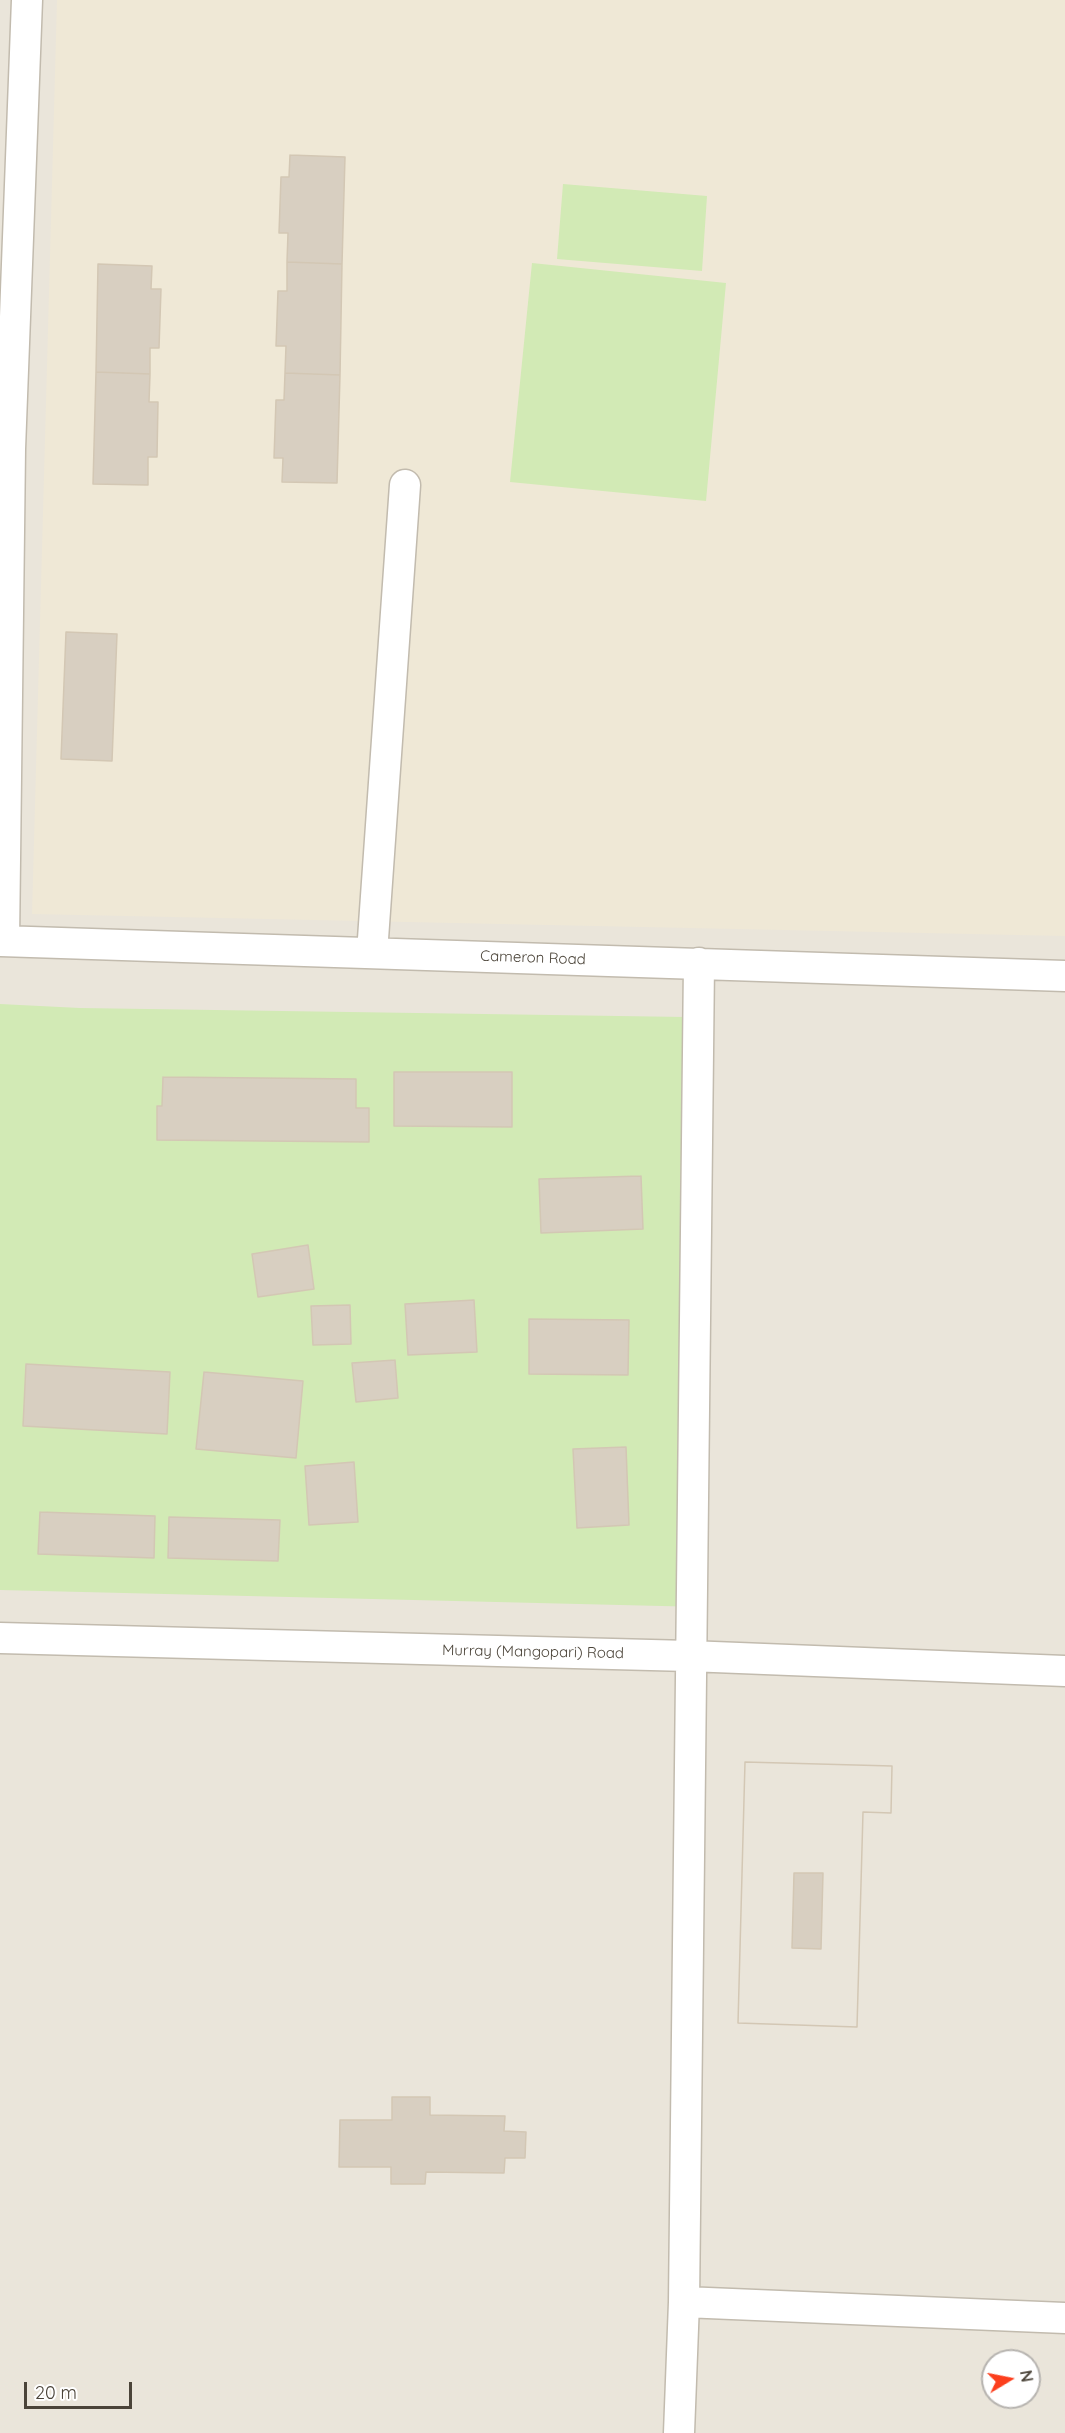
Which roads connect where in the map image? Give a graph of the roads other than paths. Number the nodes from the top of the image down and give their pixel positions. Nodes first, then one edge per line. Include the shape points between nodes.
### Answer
1 (27, 0) edge
2 (405, 485) dead end
3 (2, 941) edge
4 (372, 953) junction
5 (699, 963) junction
6 (1065, 976) edge
7 (0, 1638) edge
8 (689, 1656) junction
9 (1065, 1671) edge
10 (684, 2302) junction
11 (1065, 2318) edge
12 (679, 2433) edge

1 - 3 street via 10,449
2 - 4 street
3 - 4 street, Cameron Road
4 - 5 street, Cameron Road
5 - 6 street, Cameron Road
5 - 8 street
7 - 8 street, Murray (Mangopari) Road
8 - 9 street, Murray (Mangopari) Road
8 - 10 street
10 - 11 street
10 - 12 street

